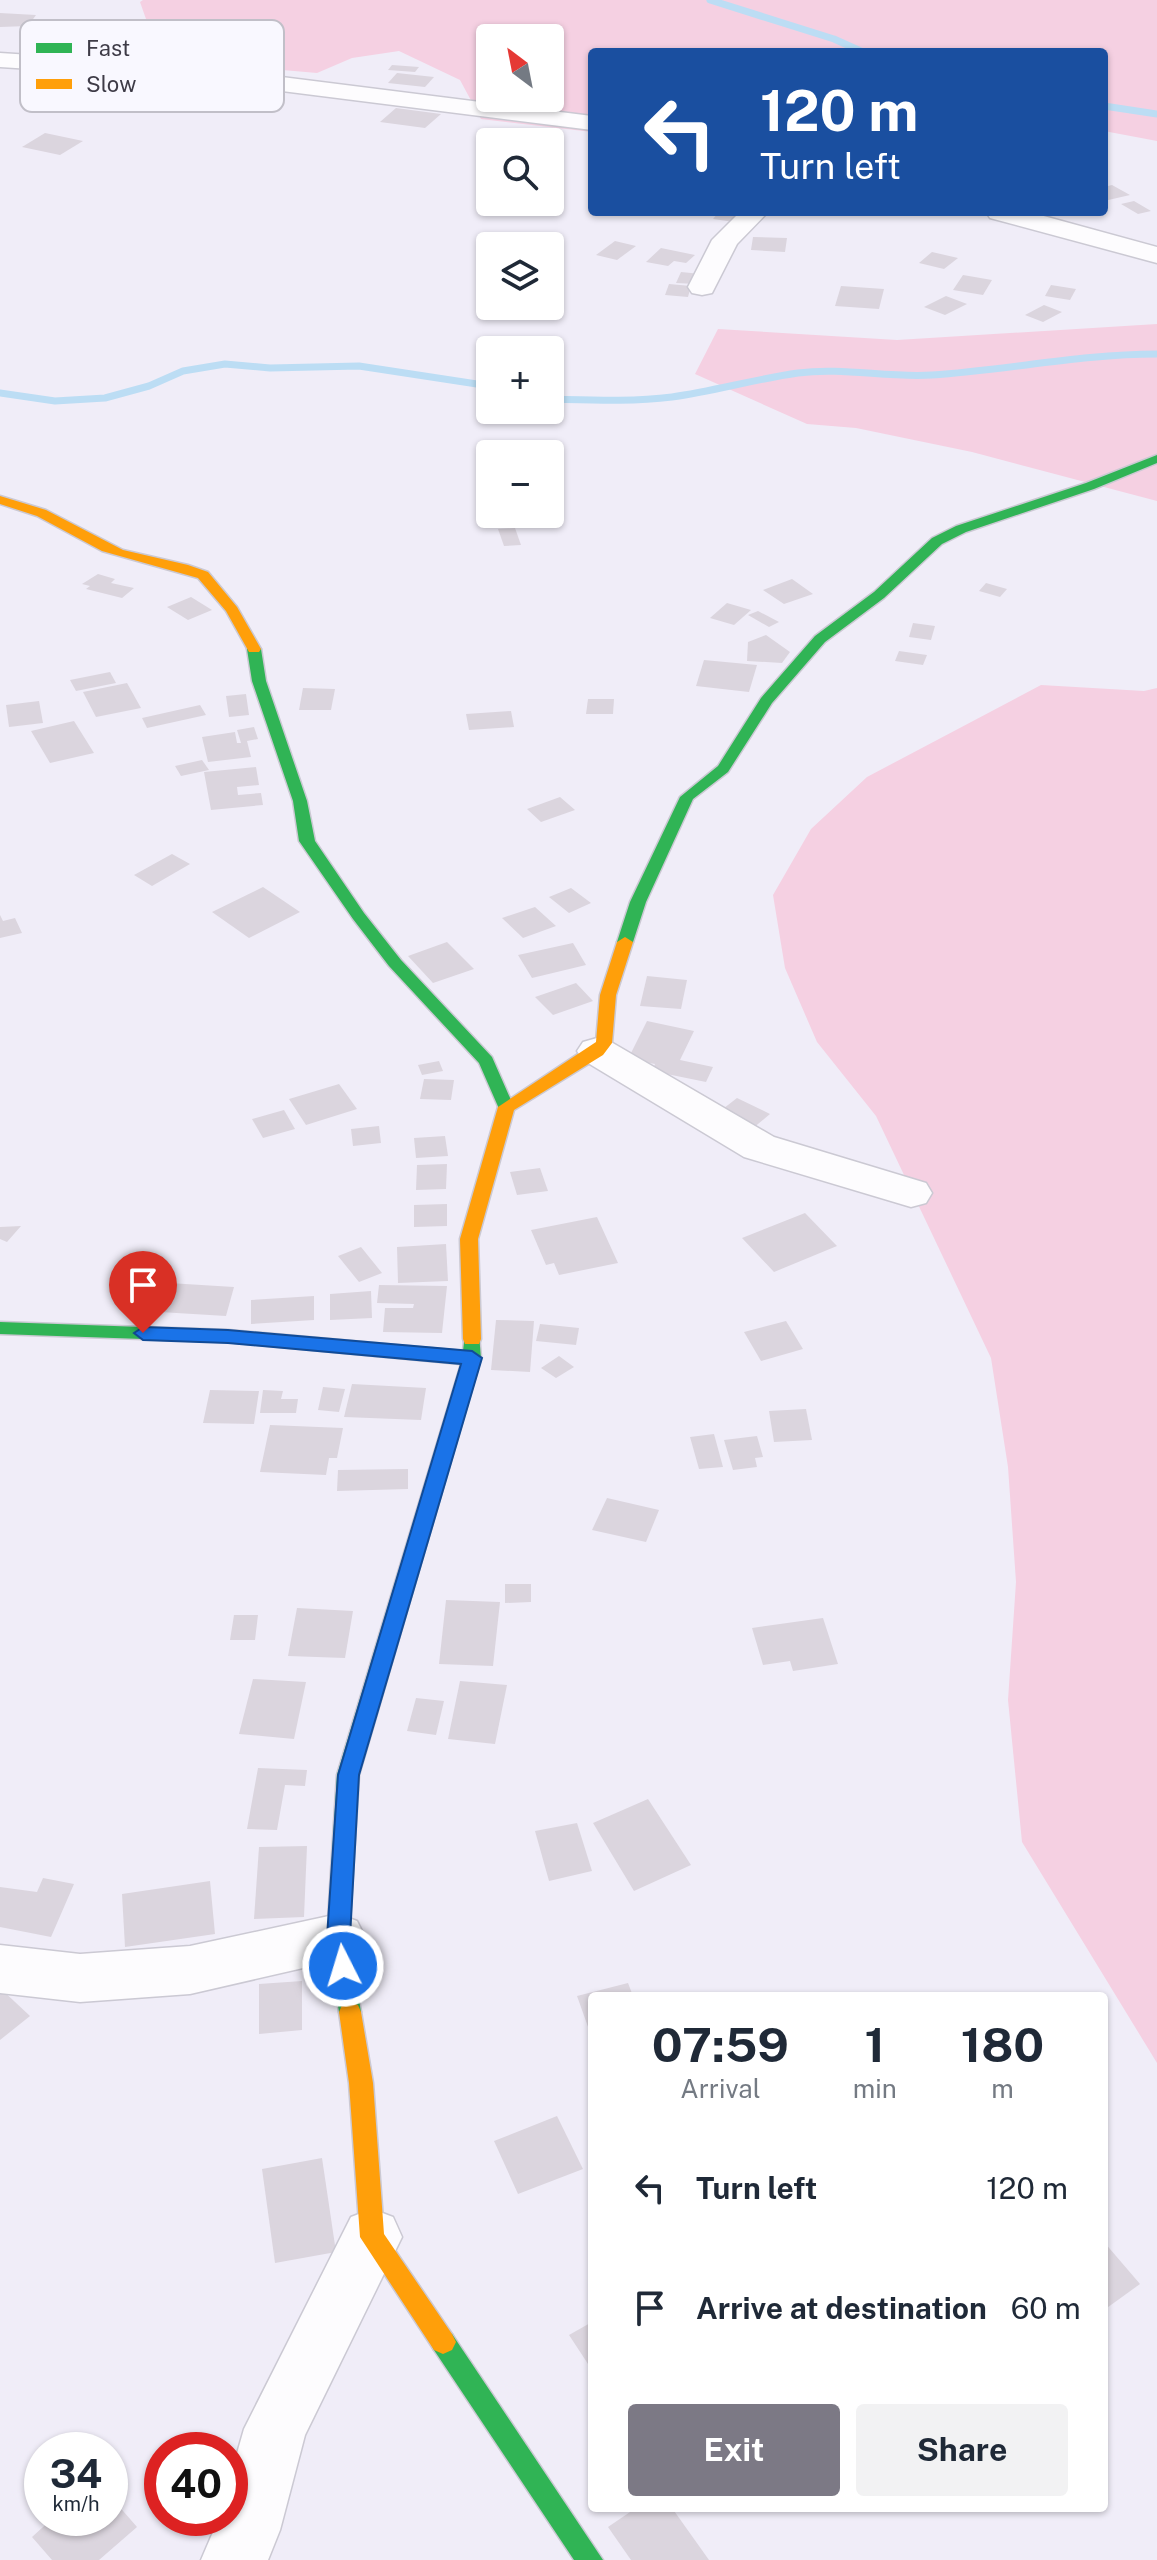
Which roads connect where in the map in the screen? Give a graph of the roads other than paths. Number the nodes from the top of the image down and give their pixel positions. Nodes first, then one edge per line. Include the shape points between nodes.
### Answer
1 (0, 60) edge
2 (20, 61) edge
3 (284, 84) edge
4 (588, 122) edge
5 (751, 216) edge
6 (1014, 216) edge
7 (1157, 255) edge
8 (702, 287) dead end
9 (1157, 459) edge
10 (0, 500) edge
11 (597, 1051) junction
12 (506, 1107) junction
13 (911, 1193) dead end
14 (0, 1328) edge
15 (472, 1358) junction
16 (338, 1937) junction
17 (0, 1969) edge
18 (372, 2237) junction
19 (234, 2560) edge
20 (590, 2560) edge

1 - 2 street
3 - 4 street
5 - 8 street via 725,240
6 - 7 street
9 - 11 street via 937,541 879,595 820,639 766,701 723,769 687,797 638,902 608,995 604,1043
10 - 12 street via 32,509 117,553 204,575 224,595 253,640 259,681 300,801 307,841 395,963 486,1061
11 - 12 street
11 - 13 street via 759,1147
12 - 15 street via 469,1239
14 - 15 street via 228,1336
15 - 16 street via 348,1775
16 - 17 street via 190,1970 80,1978
16 - 18 street via 361,2083
18 - 19 street via 275,2429 248,2530
18 - 20 street

